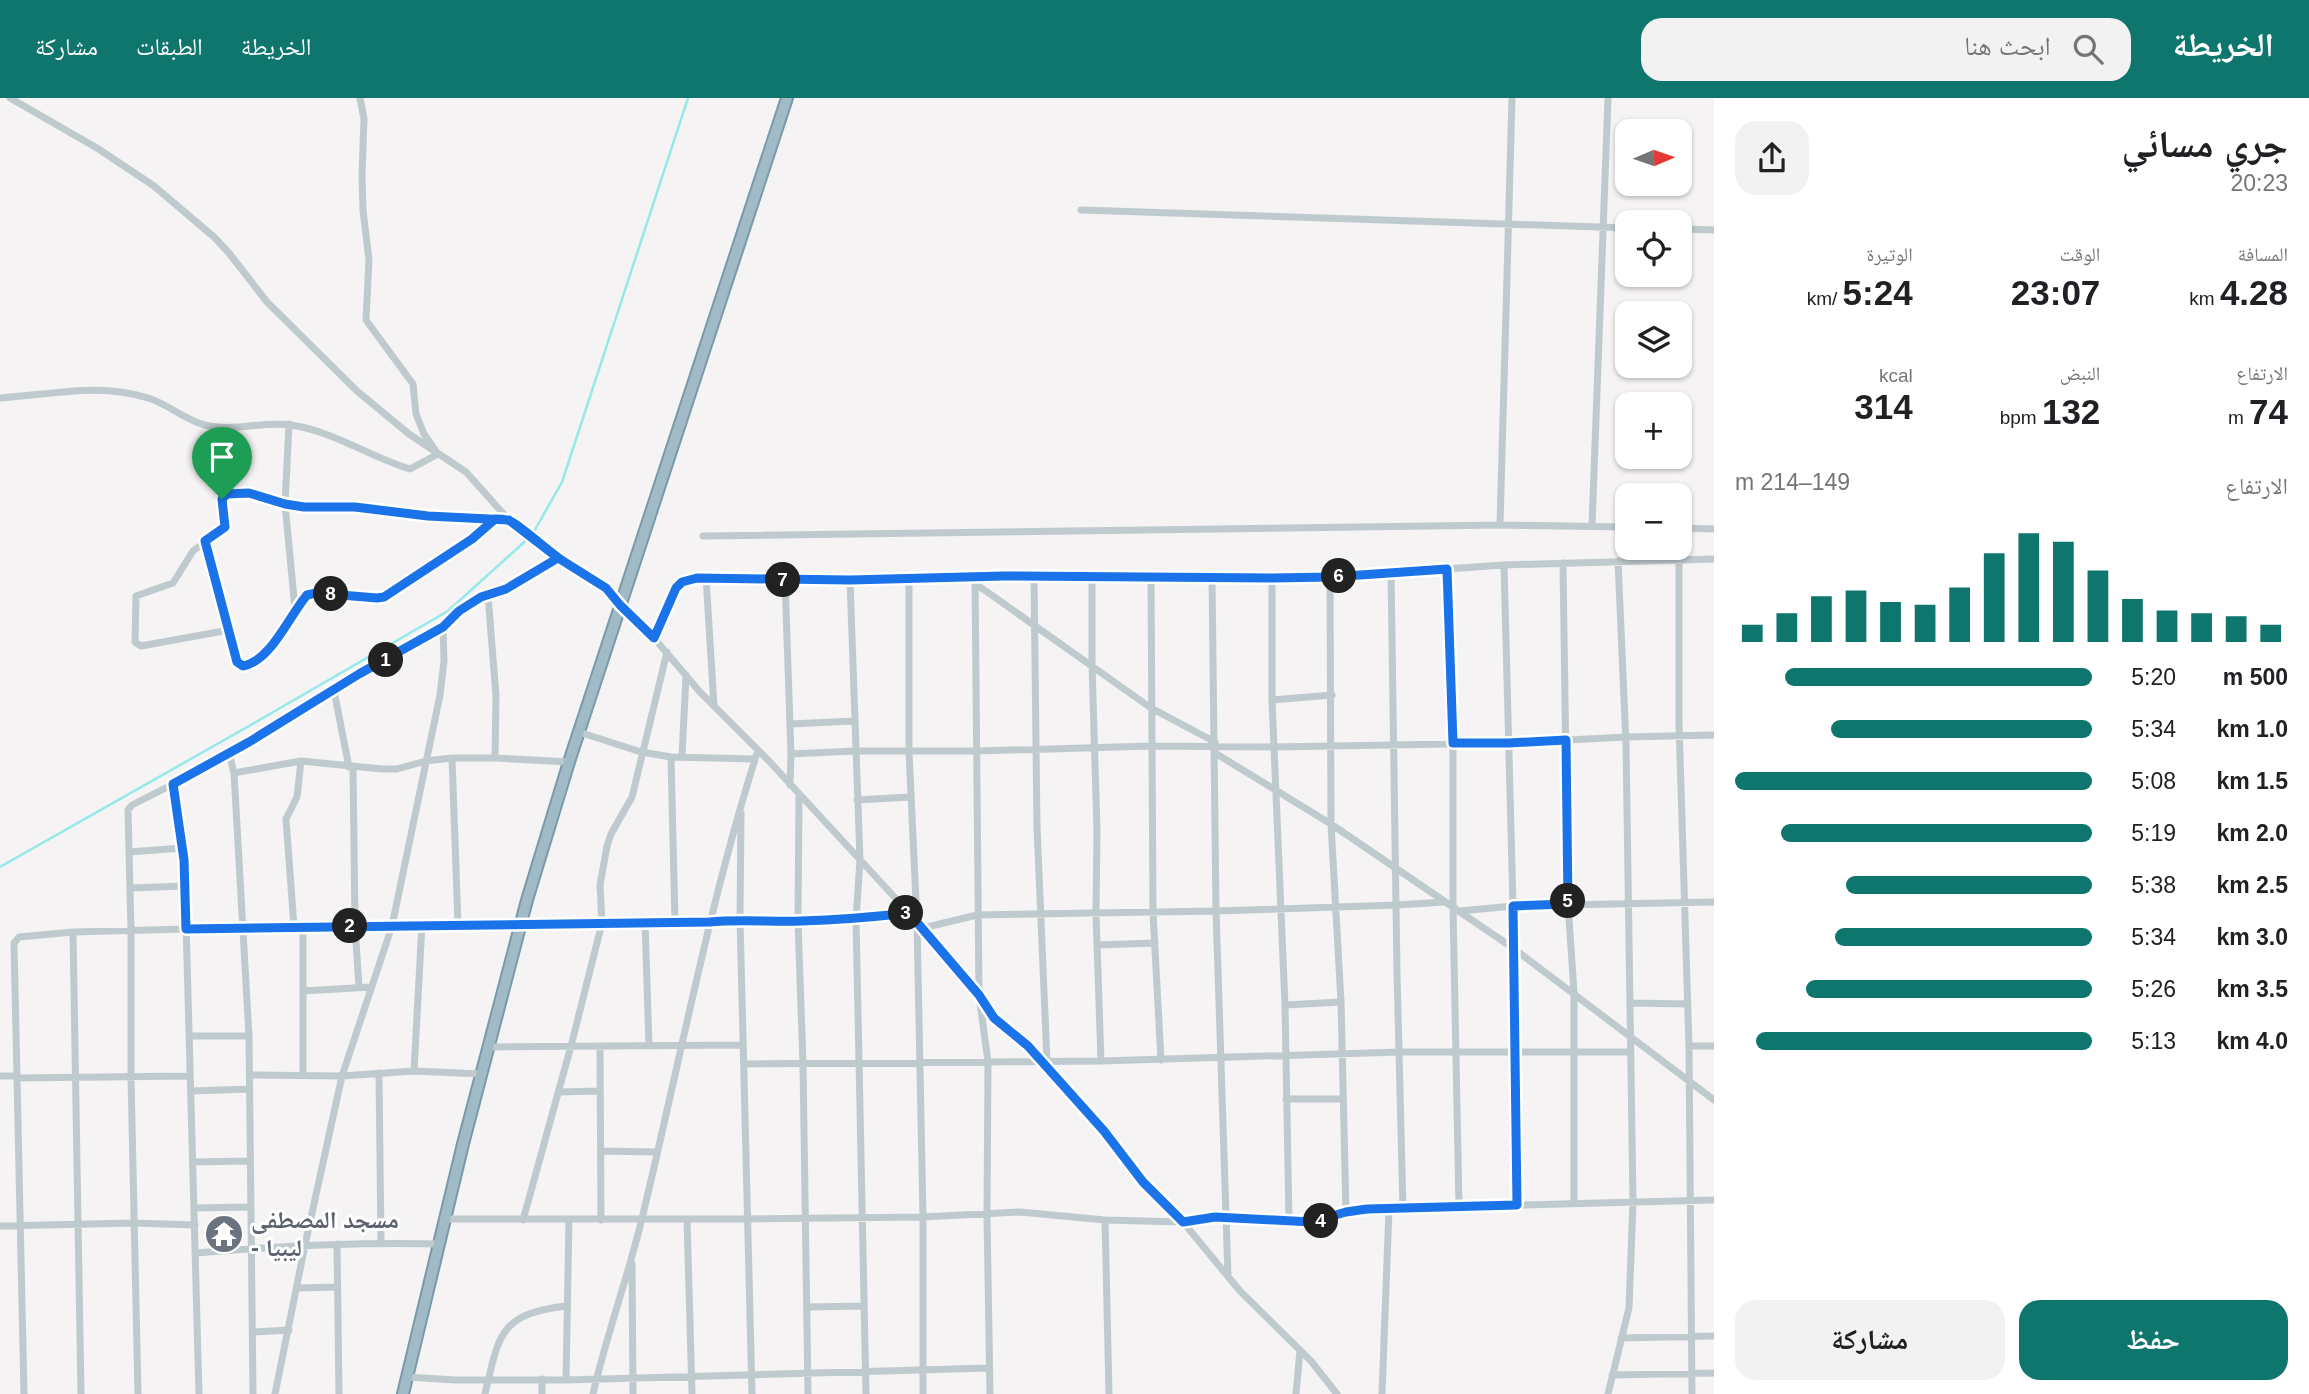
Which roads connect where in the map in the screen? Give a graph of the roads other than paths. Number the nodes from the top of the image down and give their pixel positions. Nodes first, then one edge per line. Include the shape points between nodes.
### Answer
1 (10, 98) edge
2 (360, 98) edge
3 (787, 98) edge
4 (1512, 98) edge
5 (1608, 98) edge
6 (1081, 210) dead end
7 (1509, 224) junction
8 (1603, 227) junction
9 (1615, 227) edge
10 (1692, 229) edge
11 (1714, 230) edge
12 (0, 398) edge
13 (289, 424) junction
14 (438, 454) junction
15 (285, 504) junction
16 (495, 519) junction
17 (509, 520) junction
18 (1500, 524) junction
19 (1592, 526) junction
20 (1615, 527) edge
21 (1692, 528) edge
22 (1714, 529) edge
23 (703, 537) dead end
24 (205, 541) junction
25 (558, 558) junction
26 (1714, 559) edge
27 (1618, 561) junction
28 (1679, 561) junction
29 (1563, 563) junction
30 (1504, 565) junction
31 (1447, 569) junction
32 (1391, 572) junction
33 (1034, 576) junction
34 (1092, 576) junction
35 (1151, 576) junction
36 (706, 577) junction
37 (1212, 577) junction
38 (1331, 577) junction
39 (1272, 578) junction
40 (909, 579) junction
41 (785, 580) junction
42 (850, 580) junction
43 (975, 580) junction
44 (488, 595) junction
45 (620, 605) junction
46 (295, 609) junction
47 (1035, 626) junction
48 (443, 627) junction
49 (229, 630) junction
50 (654, 638) junction
51 (667, 652) junction
52 (1092, 665) junction
53 (686, 675) junction
54 (334, 691) junction
55 (1332, 695) junction
56 (1272, 700) junction
57 (715, 707) junction
58 (1151, 708) junction
59 (854, 721) junction
60 (790, 724) junction
61 (579, 732) junction
62 (1714, 735) edge
63 (1680, 736) junction
64 (1626, 737) junction
65 (1566, 740) junction
66 (1394, 743) junction
67 (1453, 743) junction
68 (1509, 743) junction
69 (1332, 744) junction
70 (1152, 746) junction
71 (1215, 747) junction
72 (1274, 747) junction
73 (1096, 748) junction
74 (1036, 749) junction
75 (758, 750) junction
76 (855, 751) junction
77 (977, 751) junction
78 (641, 752) junction
79 (909, 752) junction
80 (229, 753) junction
81 (791, 754) junction
82 (671, 757) junction
83 (682, 757) junction
84 (452, 758) junction
85 (495, 758) junction
86 (755, 759) junction
87 (301, 761) junction
88 (426, 761) junction
89 (569, 762) junction
90 (351, 767) junction
91 (234, 773) junction
92 (173, 784) junction
93 (790, 785) junction
94 (1276, 790) junction
95 (799, 795) junction
96 (911, 797) junction
97 (857, 800) junction
98 (741, 802) junction
99 (1331, 824) junction
100 (182, 848) junction
101 (129, 852) junction
102 (860, 860) junction
103 (1396, 868) junction
104 (186, 886) junction
105 (130, 888) junction
106 (1445, 902) junction
107 (1714, 902) edge
108 (1684, 903) junction
109 (1568, 904) junction
110 (1628, 904) junction
111 (1396, 905) junction
112 (1334, 906) junction
113 (1513, 906) junction
114 (1279, 909) junction
115 (1456, 909) junction
116 (1216, 911) junction
117 (1153, 912) junction
118 (909, 913) junction
119 (1040, 913) junction
120 (1096, 914) junction
121 (977, 915) junction
122 (740, 919) junction
123 (856, 919) junction
124 (798, 921) junction
125 (645, 922) junction
126 (676, 922) junction
127 (709, 922) junction
128 (917, 922) junction
129 (520, 923) junction
130 (602, 923) junction
131 (458, 924) junction
132 (422, 925) junction
133 (355, 926) junction
134 (392, 926) junction
135 (294, 927) junction
136 (303, 927) junction
137 (242, 928) junction
138 (923, 928) junction
139 (186, 929) junction
140 (131, 931) junction
141 (73, 932) junction
142 (1155, 943) junction
143 (1097, 945) junction
144 (1513, 948) junction
145 (359, 987) junction
146 (371, 987) junction
147 (303, 991) junction
148 (1574, 992) junction
149 (979, 995) junction
150 (1340, 1002) junction
151 (1631, 1003) junction
152 (1285, 1004) junction
153 (1688, 1004) junction
154 (190, 1035) junction
155 (249, 1036) junction
156 (1631, 1039) junction
157 (743, 1045) junction
158 (571, 1046) junction
159 (600, 1046) junction
160 (649, 1046) junction
161 (682, 1046) junction
162 (1689, 1046) junction
163 (1714, 1046) edge
164 (487, 1047) junction
165 (1573, 1051) junction
166 (1399, 1052) junction
167 (1631, 1052) junction
168 (1457, 1053) junction
169 (1515, 1054) junction
170 (1341, 1055) junction
171 (1221, 1056) junction
172 (1286, 1056) junction
173 (1161, 1060) junction
174 (1044, 1061) junction
175 (1101, 1061) junction
176 (919, 1062) junction
177 (988, 1062) junction
178 (860, 1063) junction
179 (744, 1064) junction
180 (803, 1064) junction
181 (414, 1072) junction
182 (379, 1073) junction
183 (481, 1074) junction
184 (250, 1075) junction
185 (303, 1075) junction
186 (0, 1076) edge
187 (190, 1076) junction
188 (342, 1076) junction
189 (17, 1077) junction
190 (74, 1078) junction
191 (131, 1078) junction
192 (1689, 1083) junction
193 (250, 1089) junction
194 (191, 1090) junction
195 (600, 1091) junction
196 (559, 1092) junction
197 (1286, 1099) junction
198 (1342, 1099) junction
199 (1714, 1100) edge
200 (601, 1151) junction
201 (657, 1152) junction
202 (250, 1161) junction
203 (193, 1162) junction
204 (1690, 1200) junction
205 (1714, 1200) edge
206 (1633, 1202) junction
207 (1574, 1203) junction
208 (1517, 1205) junction
209 (250, 1207) junction
210 (194, 1208) junction
211 (1459, 1208) junction
212 (1388, 1209) junction
213 (1403, 1209) junction
214 (1346, 1212) junction
215 (987, 1215) junction
216 (806, 1217) junction
217 (923, 1217) junction
218 (863, 1218) junction
219 (1226, 1218) junction
220 (445, 1219) junction
221 (687, 1219) junction
222 (747, 1219) junction
223 (523, 1220) junction
224 (569, 1220) junction
225 (601, 1220) junction
226 (641, 1220) junction
227 (1105, 1220) junction
228 (1289, 1221) junction
229 (1183, 1222) junction
230 (134, 1223) junction
231 (78, 1224) junction
232 (195, 1224) junction
233 (21, 1225) junction
234 (0, 1226) edge
235 (381, 1243) junction
236 (337, 1244) junction
237 (439, 1244) junction
238 (305, 1245) junction
239 (251, 1249) junction
240 (196, 1253) junction
241 (632, 1253) junction
242 (1228, 1277) junction
243 (337, 1287) junction
244 (297, 1288) junction
245 (566, 1306) junction
246 (864, 1306) junction
247 (807, 1307) junction
248 (289, 1330) junction
249 (253, 1332) junction
250 (1691, 1336) junction
251 (1714, 1336) edge
252 (1620, 1338) junction
253 (1300, 1350) junction
254 (989, 1368) junction
255 (922, 1370) junction
256 (865, 1371) junction
257 (752, 1373) junction
258 (808, 1373) junction
259 (1692, 1373) junction
260 (1714, 1373) edge
261 (691, 1375) junction
262 (1612, 1375) junction
263 (407, 1377) junction
264 (633, 1378) junction
265 (596, 1379) junction
266 (488, 1380) junction
267 (542, 1380) junction
268 (566, 1380) junction
269 (24, 1394) edge
270 (81, 1394) edge
271 (138, 1394) edge
272 (199, 1394) edge
273 (253, 1394) edge
274 (275, 1394) edge
275 (339, 1394) edge
276 (403, 1394) edge
277 (485, 1394) edge
278 (542, 1394) edge
279 (593, 1394) edge
280 (633, 1394) edge
281 (692, 1394) edge
282 (752, 1394) edge
283 (808, 1394) edge
284 (866, 1394) edge
285 (923, 1394) edge
286 (989, 1394) edge
287 (1109, 1394) edge
288 (1296, 1394) edge
289 (1337, 1394) edge
290 (1382, 1394) edge
291 (1608, 1394) edge
292 (1692, 1394) edge

1 - 14 street via 154,186 214,237 267,302 335,370
2 - 14 street via 369,260 366,320 413,384 416,414
3 - 45 highway
4 - 7 street
5 - 8 street
6 - 7 street
7 - 8 street
7 - 18 street
8 - 9 street
8 - 19 street
10 - 11 street
12 - 13 street via 104,391 146,397 205,425
13 - 14 street via 410,469
13 - 15 street
14 - 17 street via 467,472
15 - 16 street
15 - 24 street via 249,493 225,495 225,527
15 - 46 street
16 - 17 street
16 - 46 street via 384,597 312,593
17 - 25 street
18 - 19 street
18 - 23 street
19 - 20 street
21 - 22 street
24 - 49 street
24 - 49 street via 190,554 173,583 136,596 135,642 141,646
25 - 44 street
25 - 45 street via 606,588
26 - 28 street
27 - 28 street
27 - 29 street
27 - 64 street
28 - 63 street
29 - 30 street
29 - 65 street
30 - 31 street
30 - 68 street
31 - 32 street
31 - 67 street
32 - 38 street
32 - 66 street
33 - 34 street
33 - 43 street
33 - 47 street
34 - 35 street
34 - 52 street
35 - 37 street
35 - 58 street
36 - 41 street
36 - 50 street via 689,579 676,588
36 - 57 street
37 - 39 street
37 - 71 street
38 - 39 street
38 - 55 street
39 - 56 street
40 - 42 street
40 - 43 street
40 - 79 street
41 - 42 street
41 - 60 street
42 - 59 street
43 - 47 street
43 - 77 street
44 - 48 street via 459,611
44 - 85 street via 496,696
45 - 50 street
45 - 61 highway
46 - 49 street via 263,655 247,666 238,664
47 - 52 street
47 - 74 street
48 - 54 street
48 - 88 street via 442,685
50 - 51 street
51 - 53 street
51 - 78 street
52 - 58 street
52 - 73 street
53 - 57 street
53 - 83 street
54 - 80 street
54 - 90 street
55 - 56 street
55 - 69 street
56 - 72 street
57 - 75 street
58 - 70 street
58 - 71 street
59 - 60 street
59 - 76 street
60 - 81 street
61 - 78 street
61 - 89 highway
62 - 63 street
63 - 64 street
63 - 108 street
64 - 65 street
64 - 110 street
65 - 68 street
65 - 109 street
66 - 67 street
66 - 69 street
66 - 103 street
67 - 68 street
67 - 115 street
68 - 113 street
69 - 72 street
69 - 99 street
70 - 71 street
70 - 73 street
70 - 117 street
71 - 72 street
71 - 94 street
71 - 116 street
72 - 94 street
73 - 74 street
73 - 120 street
74 - 77 street
74 - 119 street
75 - 86 street
75 - 93 street
76 - 79 street
76 - 81 street
76 - 97 street
77 - 79 street
77 - 121 street
78 - 82 street
78 - 130 street via 632,797 607,846 600,885
79 - 96 street
80 - 91 street
80 - 92 street
81 - 93 street
82 - 83 street
82 - 126 street
83 - 86 street
84 - 85 street
84 - 88 street
84 - 131 street
85 - 89 street
86 - 98 street
87 - 90 street
87 - 91 street
87 - 135 street via 297,797 286,819
88 - 90 street via 397,769
88 - 134 street
89 - 129 highway
90 - 133 street
91 - 137 street
92 - 100 street
92 - 101 street via 130,807
93 - 95 street
94 - 99 street
94 - 114 street
95 - 102 street
95 - 124 street
96 - 97 street
96 - 128 street
97 - 102 street
98 - 122 street
98 - 127 street
99 - 103 street
99 - 112 street
100 - 101 street
100 - 104 street
101 - 105 street
102 - 118 street
102 - 123 street
103 - 106 street
103 - 111 street
104 - 105 street
104 - 139 street
105 - 140 street
106 - 111 street
106 - 115 street
107 - 108 street
108 - 110 street
108 - 153 street
109 - 110 street
109 - 113 street
109 - 148 street
110 - 151 street
111 - 112 street
111 - 166 street
112 - 114 street
112 - 150 street
113 - 115 street
113 - 144 street
114 - 116 street
114 - 152 street
115 - 144 street
115 - 168 street
116 - 117 street
116 - 171 street
117 - 120 street
117 - 142 street
118 - 123 street
118 - 128 street
119 - 120 street
119 - 121 street
119 - 174 street
120 - 143 street
121 - 138 street
121 - 149 street
122 - 124 street
122 - 127 street
122 - 157 street
123 - 124 street
123 - 178 street
124 - 180 street
125 - 126 street
125 - 130 street
125 - 160 street
126 - 127 street
127 - 161 street
128 - 138 street
128 - 176 street
129 - 130 street
129 - 131 street
129 - 164 highway
130 - 158 street
131 - 132 street
132 - 134 street
132 - 181 street
133 - 134 street
133 - 136 street
133 - 145 street
134 - 146 street
135 - 136 street
135 - 137 street
136 - 147 street
137 - 139 street
137 - 155 street
138 - 149 street
139 - 140 street
139 - 154 street
140 - 141 street
140 - 191 street
141 - 189 street via 19,937 14,943
141 - 190 street
142 - 143 street
142 - 173 street
143 - 175 street
144 - 148 street
144 - 169 street
145 - 146 street
145 - 147 street
146 - 188 street
147 - 185 street
148 - 156 street
148 - 165 street
149 - 174 street via 994,1018
149 - 177 street
150 - 152 street
150 - 170 street
151 - 153 street
151 - 156 street
152 - 172 street
153 - 162 street
154 - 155 street
154 - 187 street
155 - 184 street
156 - 167 street
156 - 192 street
157 - 161 street
157 - 179 street
158 - 159 street
158 - 164 street
158 - 196 street
159 - 160 street
159 - 195 street
160 - 161 street
161 - 201 street
162 - 163 street
162 - 192 street
164 - 183 highway
165 - 167 street
165 - 169 street
165 - 207 street
166 - 168 street
166 - 170 street
166 - 213 street
167 - 206 street
168 - 169 street
168 - 211 street
169 - 208 street
170 - 172 street
170 - 198 street
171 - 172 street
171 - 173 street
171 - 219 street
172 - 197 street
173 - 175 street
174 - 175 street
174 - 177 street
174 - 229 street via 1143,1182
176 - 177 street
176 - 178 street
176 - 217 street
177 - 215 street
178 - 180 street
178 - 218 street
179 - 180 street
179 - 222 street
180 - 216 street
181 - 182 street
181 - 183 street
182 - 188 street
182 - 235 street
183 - 220 highway
184 - 185 street
184 - 193 street
185 - 188 street
186 - 189 street
187 - 191 street
187 - 194 street
188 - 238 street
189 - 190 street
189 - 233 street
190 - 191 street
190 - 231 street
191 - 230 street
192 - 199 street
192 - 204 street
193 - 194 street
193 - 202 street
194 - 203 street
195 - 196 street
195 - 200 street
196 - 223 street
197 - 198 street
197 - 228 street
198 - 214 street
200 - 201 street
200 - 225 street
201 - 226 street
202 - 203 street
202 - 209 street
203 - 210 street
204 - 205 street
204 - 206 street
204 - 250 street
206 - 207 street
206 - 252 street via 1629,1308
207 - 208 street
208 - 211 street
209 - 210 street
209 - 239 street
210 - 232 street
211 - 213 street
212 - 213 street
212 - 214 street
212 - 290 street
214 - 228 street via 1318,1222
215 - 217 street
215 - 227 street via 1037,1212
215 - 254 street
216 - 218 street
216 - 222 street
216 - 247 street
217 - 218 street
217 - 255 street
218 - 246 street
219 - 228 street
219 - 229 street
219 - 242 street
220 - 223 street
220 - 237 highway
221 - 222 street
221 - 226 street
221 - 261 street
222 - 257 street
223 - 224 street
224 - 225 street
224 - 245 street
225 - 226 street
226 - 241 street
227 - 229 street
227 - 287 street
229 - 242 street
230 - 231 street
230 - 232 street
230 - 271 street
231 - 233 street
231 - 270 street
232 - 240 street
233 - 234 street
233 - 269 street
235 - 236 street
235 - 237 street
236 - 238 street
236 - 243 street
237 - 263 highway
238 - 239 street
238 - 244 street
239 - 240 street
239 - 249 street
240 - 272 street
241 - 264 street
241 - 265 street
242 - 253 street
243 - 244 street
243 - 275 street
244 - 248 street
245 - 266 street via 528,1313 513,1322 502,1335
245 - 268 street
246 - 247 street
246 - 256 street
247 - 258 street
248 - 249 street
248 - 274 street
249 - 273 street
250 - 251 street
250 - 252 street
250 - 259 street
252 - 262 street
253 - 288 street
253 - 289 street
254 - 255 street
254 - 286 street
255 - 256 street
255 - 285 street
256 - 258 street
256 - 284 street
257 - 258 street
257 - 261 street
257 - 282 street
258 - 283 street
259 - 260 street
259 - 262 street
259 - 292 street
261 - 264 street
261 - 281 street
262 - 291 street
263 - 266 street
263 - 276 highway
264 - 265 street
264 - 280 street
265 - 268 street
265 - 279 street
266 - 267 street
266 - 277 street
267 - 268 street
267 - 278 street

